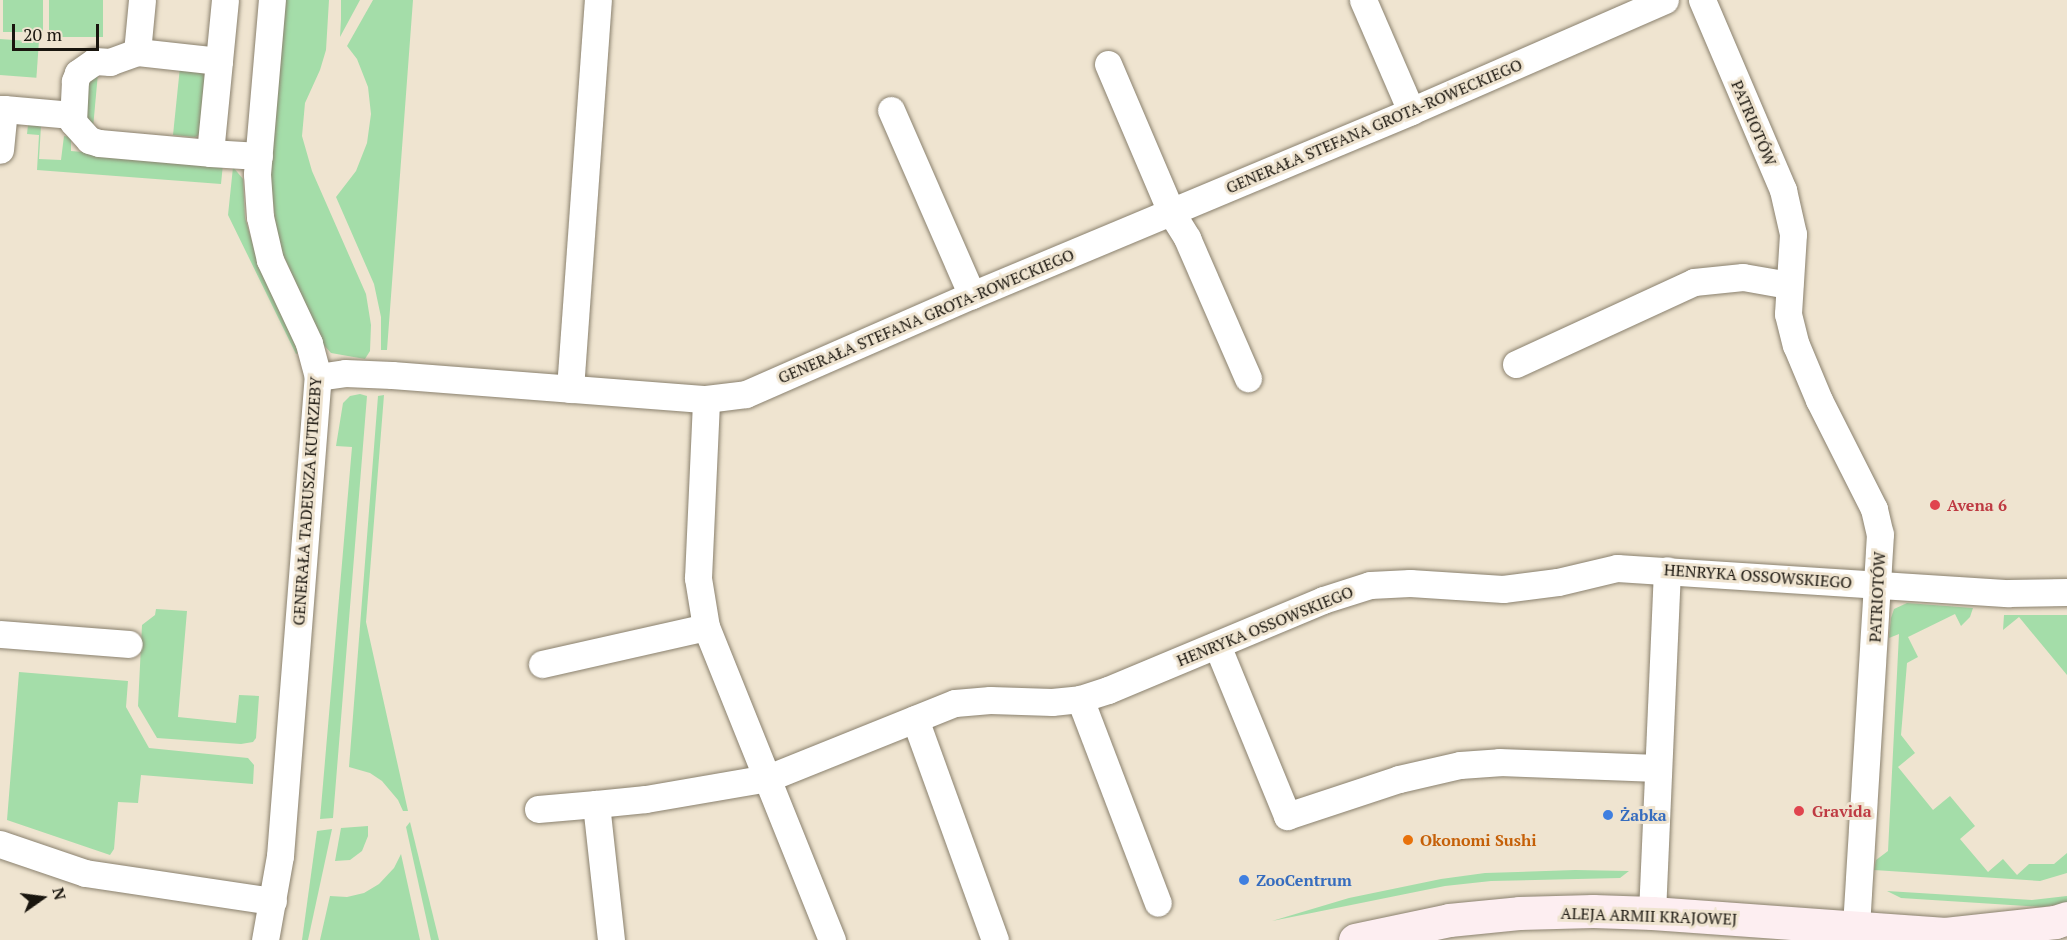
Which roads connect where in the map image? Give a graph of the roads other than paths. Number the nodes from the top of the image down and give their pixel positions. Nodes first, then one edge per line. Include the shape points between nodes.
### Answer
1 (142, 0) edge
2 (225, 0) edge
3 (272, 0) edge
4 (598, 0) edge
5 (1363, 0) edge
6 (1665, 0) edge
7 (1702, 0) edge
8 (137, 52) junction
9 (219, 61) junction
10 (1108, 64) dead end
11 (2, 109) edge
12 (891, 110) dead end
13 (1411, 111) junction
14 (72, 115) junction
15 (0, 150) edge
16 (210, 153) junction
17 (259, 156) junction
18 (1170, 212) junction
19 (1789, 285) junction
20 (972, 295) junction
21 (1516, 364) dead end
22 (318, 377) junction
23 (1248, 378) dead end
24 (570, 389) junction
25 (706, 399) junction
26 (1667, 570) junction
27 (1878, 585) junction
28 (2067, 592) edge
29 (706, 627) junction
30 (0, 634) edge
31 (129, 644) dead end
32 (1217, 645) junction
33 (542, 664) dead end
34 (1080, 699) junction
35 (915, 719) junction
36 (1658, 768) junction
37 (768, 778) junction
38 (596, 804) junction
39 (538, 809) dead end
40 (0, 844) edge
41 (273, 901) junction
42 (1158, 903) dead end
43 (1652, 913) junction
44 (2067, 918) edge
45 (1856, 934) edge
46 (1955, 937) edge
47 (265, 940) edge
48 (611, 940) edge
49 (832, 940) edge
50 (995, 940) edge
51 (1355, 940) edge

1 - 8 street
2 - 9 street
3 - 17 street, GENERAŁA TADEUSZA KUTRZEBY
4 - 24 street
5 - 13 street
6 - 13 street, GENERAŁA STEFANA GROTA-ROWECKIEGO
7 - 19 street, PATRIOTÓW via 1783,190 1793,234
8 - 9 street
8 - 14 street via 110,62 95,60 82,68 75,81
9 - 16 street
10 - 18 street
11 - 14 street
11 - 15 street
12 - 20 street
13 - 18 street, GENERAŁA STEFANA GROTA-ROWECKIEGO
14 - 16 street via 78,130 89,140
16 - 17 street
17 - 22 street, GENERAŁA TADEUSZA KUTRZEBY via 260,217 270,260 309,343
18 - 20 street, GENERAŁA STEFANA GROTA-ROWECKIEGO
18 - 23 street via 1187,238
19 - 21 street via 1743,277 1694,282
19 - 27 street, PATRIOTÓW via 1788,314 1796,345 1874,509 1881,534
20 - 25 street, GENERAŁA STEFANA GROTA-ROWECKIEGO via 746,394
22 - 24 street, GENERAŁA STEFANA GROTA-ROWECKIEGO via 392,375
22 - 41 street, GENERAŁA TADEUSZA KUTRZEBY
24 - 25 street, GENERAŁA STEFANA GROTA-ROWECKIEGO
25 - 29 street via 698,579
26 - 27 street, HENRYKA OSSOWSKIEGO
26 - 32 street, HENRYKA OSSOWSKIEGO via 1617,568 1558,582 1503,589 1410,583 1370,585 1323,600
26 - 36 street
27 - 28 street, HENRYKA OSSOWSKIEGO via 2008,593
27 - 45 street, PATRIOTÓW
29 - 33 street
29 - 37 street
30 - 31 street
32 - 34 street, HENRYKA OSSOWSKIEGO
32 - 36 street via 1287,816 1399,779 1460,765 1498,762
34 - 35 street, HENRYKA OSSOWSKIEGO via 955,703
34 - 42 street
35 - 37 street, HENRYKA OSSOWSKIEGO
35 - 50 street
36 - 43 street
37 - 38 street, HENRYKA OSSOWSKIEGO
37 - 49 street
38 - 39 street, HENRYKA OSSOWSKIEGO
38 - 48 street
40 - 41 street via 85,873
41 - 47 street, GENERAŁA TADEUSZA KUTRZEBY
43 - 45 street, ALEJA ARMII KRAJOWEJ
43 - 51 street, ALEJA ARMII KRAJOWEJ via 1485,915
44 - 46 street, ALEJA ARMII KRAJOWEJ
45 - 46 street, ALEJA ARMII KRAJOWEJ

